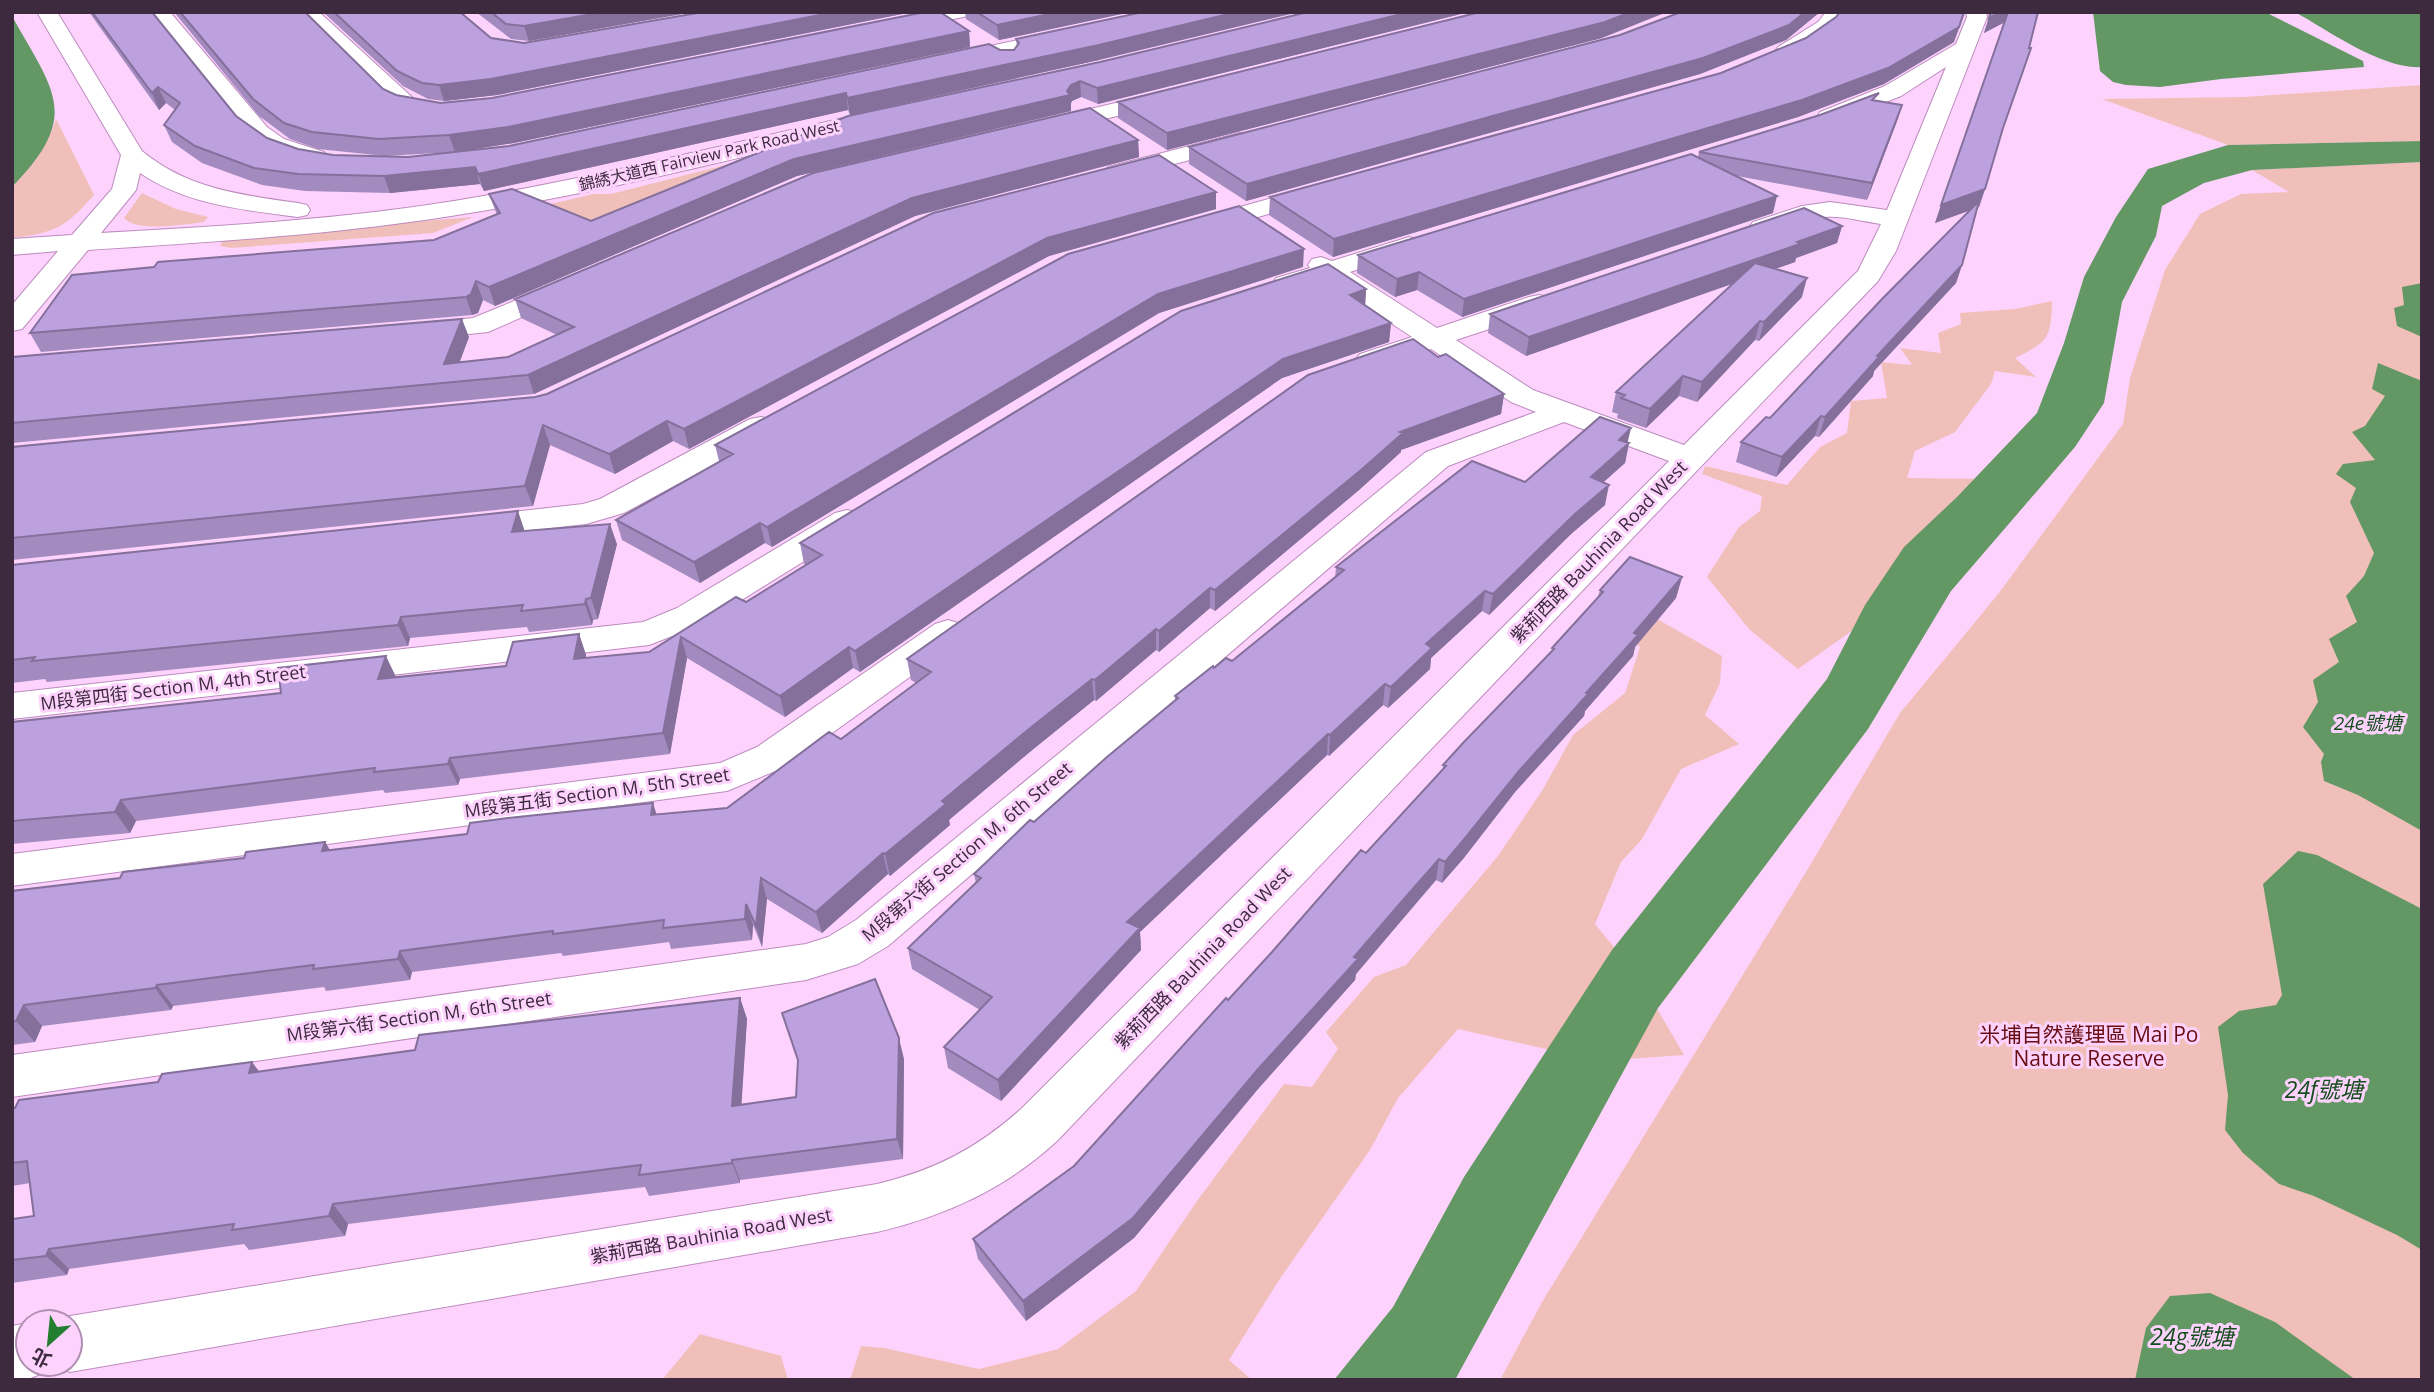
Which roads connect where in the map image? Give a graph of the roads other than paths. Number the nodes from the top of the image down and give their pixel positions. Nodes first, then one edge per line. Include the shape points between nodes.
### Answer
1 (47, 12) edge
2 (159, 12) edge
3 (308, 12) edge
4 (1836, 12) edge
5 (1976, 12) edge
6 (946, 14) edge
7 (874, 29) edge
8 (1085, 32) edge
9 (1965, 47) junction
10 (996, 51) junction
11 (1766, 60) edge
12 (929, 65) edge
13 (1030, 74) edge
14 (1187, 92) edge
15 (1062, 95) edge
16 (1868, 102) junction
17 (460, 110) edge
18 (1919, 111) junction
19 (1094, 115) junction
20 (874, 118) edge
21 (1807, 124) edge
22 (1116, 130) edge
23 (1029, 131) edge
24 (1254, 136) edge
25 (133, 155) junction
26 (335, 161) edge
27 (1096, 177) edge
28 (1336, 187) edge
29 (1231, 206) junction
30 (1896, 219) junction
31 (366, 220) junction
32 (1177, 232) edge
33 (1744, 233) edge
34 (1435, 237) edge
35 (79, 242) junction
36 (12, 247) edge
37 (1329, 270) junction
38 (588, 278) edge
39 (1263, 291) edge
40 (1563, 295) edge
41 (12, 323) edge
42 (382, 334) edge
43 (1434, 339) junction
44 (1333, 373) edge
45 (1563, 412) junction
46 (782, 415) edge
47 (1691, 458) junction
48 (877, 501) edge
49 (435, 530) edge
50 (976, 612) edge
51 (12, 706) edge
52 (12, 870) edge
53 (12, 1076) edge
54 (84, 1342) edge

1 - 25 street
2 - 26 street via 259,132 301,154
3 - 17 street via 408,104
4 - 11 street via 1798,45
5 - 9 street, 紫荊西路 Bauhinia Road West
6 - 7 street
6 - 10 street
8 - 10 street
9 - 16 street
9 - 18 street, 紫荊西路 Bauhinia Road West
10 - 12 street
10 - 13 street
14 - 19 street
15 - 19 street
16 - 18 street
16 - 21 street
18 - 30 street, 紫荊西路 Bauhinia Road West
19 - 22 street
19 - 23 street
20 - 31 street, 錦綉大道西 Fairview Park Road West via 532,195
24 - 27 street
25 - 31 street, 錦綉大道西 Fairview Park Road West via 155,174 204,194
25 - 35 street via 124,190
28 - 29 street
29 - 32 street
29 - 37 street
30 - 33 street via 1851,211 1811,211
30 - 47 street, 紫荊西路 Bauhinia Road West via 1869,275
31 - 35 street, 錦綉大道西 Fairview Park Road West
34 - 37 street
35 - 36 street, 錦綉大道西 Fairview Park Road West
35 - 41 street
37 - 39 street
37 - 43 street
38 - 42 street via 478,326
40 - 43 street
43 - 44 street
43 - 45 street via 1522,397
45 - 47 street
45 - 53 street, M段第六街 Section M, 6th Street via 1437,459 872,933 842,951 793,964
46 - 49 street via 599,511
47 - 54 street, 紫荊西路 Bauhinia Road West via 1018,1146 967,1179 918,1199 877,1208
48 - 51 street, M段第四街 Section M, 4th Street via 690,616 649,633
50 - 52 street, M段第五街 Section M, 5th Street via 771,757 727,777

